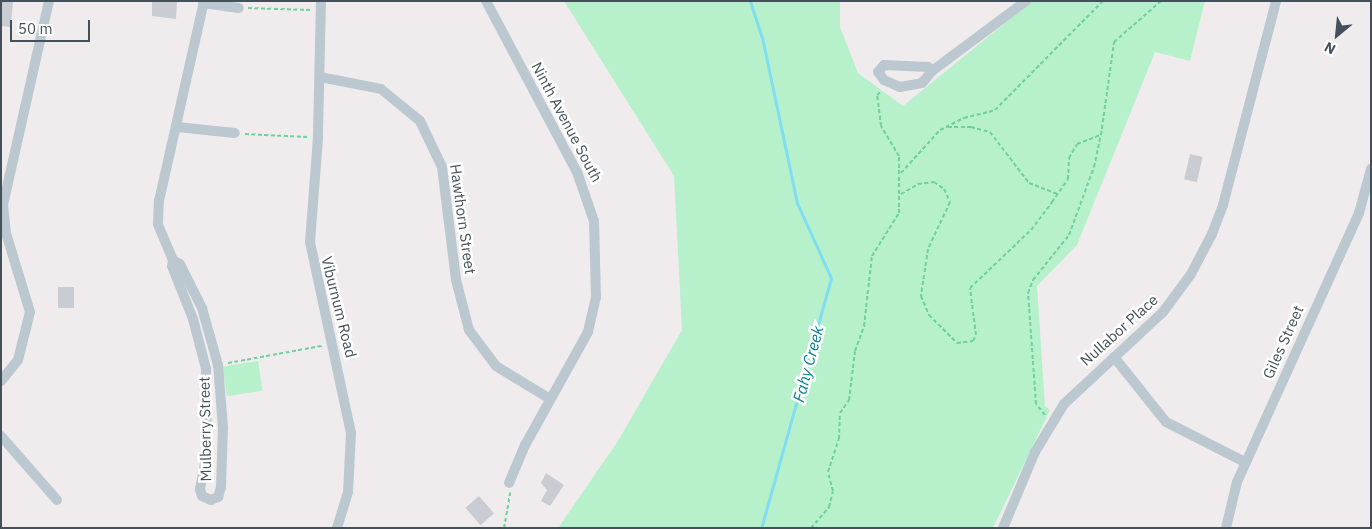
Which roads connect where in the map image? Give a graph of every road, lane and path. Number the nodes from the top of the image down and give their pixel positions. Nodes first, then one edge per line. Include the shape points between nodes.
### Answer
1 (49, 1) edge
2 (486, 1) edge
3 (1026, 1) edge
4 (1103, 1) edge
5 (1161, 1) edge
6 (1276, 1) edge
7 (203, 2) edge
8 (321, 6) edge
9 (239, 8) joint
10 (932, 71) junction
11 (320, 77) junction
12 (890, 84) junction
13 (946, 127) junction
14 (177, 128) junction
15 (235, 133) joint
16 (1101, 135) junction
17 (318, 138) junction
18 (1371, 169) edge
19 (901, 174) junction
20 (900, 194) junction
21 (1058, 194) junction
22 (3, 233) edge
23 (173, 260) junction
24 (333, 344) junction
25 (1114, 357) junction
26 (218, 365) junction
27 (1, 380) edge
28 (550, 399) junction
29 (1053, 420) junction
30 (1, 436) edge
31 (1245, 462) junction
32 (509, 483) joint
33 (57, 500) dead end
34 (337, 528) edge
35 (504, 528) edge
36 (811, 528) edge
37 (1003, 528) edge
38 (1226, 528) edge

1 - 22 street via 2,205
2 - 28 street, Ninth Avenue South via 592,205 597,280 593,313 580,350
3 - 10 street
4 - 13 path via 996,110
5 - 16 path via 1114,42
6 - 25 street, Nullabor Place via 1224,205 1212,234 1180,292
7 - 9 street
7 - 14 street, Mulberry Street
8 - 9 path
8 - 11 street, Viburnum Road
10 - 12 street via 922,83 909,88
10 - 12 street via 884,65 878,76
11 - 17 street, Viburnum Road
11 - 28 street, Hawthorn Street via 364,83 381,89 420,121 442,167 459,297 469,330 496,366
12 - 19 path via 877,95 879,112 881,126 899,156
13 - 19 path via 918,151
13 - 21 path via 971,127 990,132 1029,183
14 - 15 street
14 - 23 street, Mulberry Street via 158,211 161,234
15 - 17 path
16 - 21 path via 1077,144 1069,158 1068,179
16 - 29 path via 1094,167 1069,235 1033,280 1028,293 1036,404
17 - 24 street, Viburnum Road via 310,242 312,269
18 - 31 street, Giles Street via 1359,213
19 - 20 path
20 - 21 path via 918,184 934,182 944,189 950,202 928,249 921,296 936,322 956,343 967,343 976,335 970,288 974,281 1031,230
20 - 36 path via 899,213 872,256 864,326 855,351 849,400 840,413 839,439 828,472 834,492 829,506
22 - 27 street via 30,312 18,360
23 - 26 street, Mulberry Street via 180,264 202,308
23 - 26 street, Mulberry Street via 206,369 207,453 200,489 202,496 210,500 218,497 221,487 223,428
24 - 26 path
24 - 34 street, Viburnum Road via 346,399 352,463
25 - 29 street, Nullabor Place via 1080,387
25 - 31 street via 1166,422
28 - 32 street, Ninth Avenue South
29 - 37 street, Nullabor Place
30 - 33 street
31 - 38 street, Giles Street
32 - 35 path

